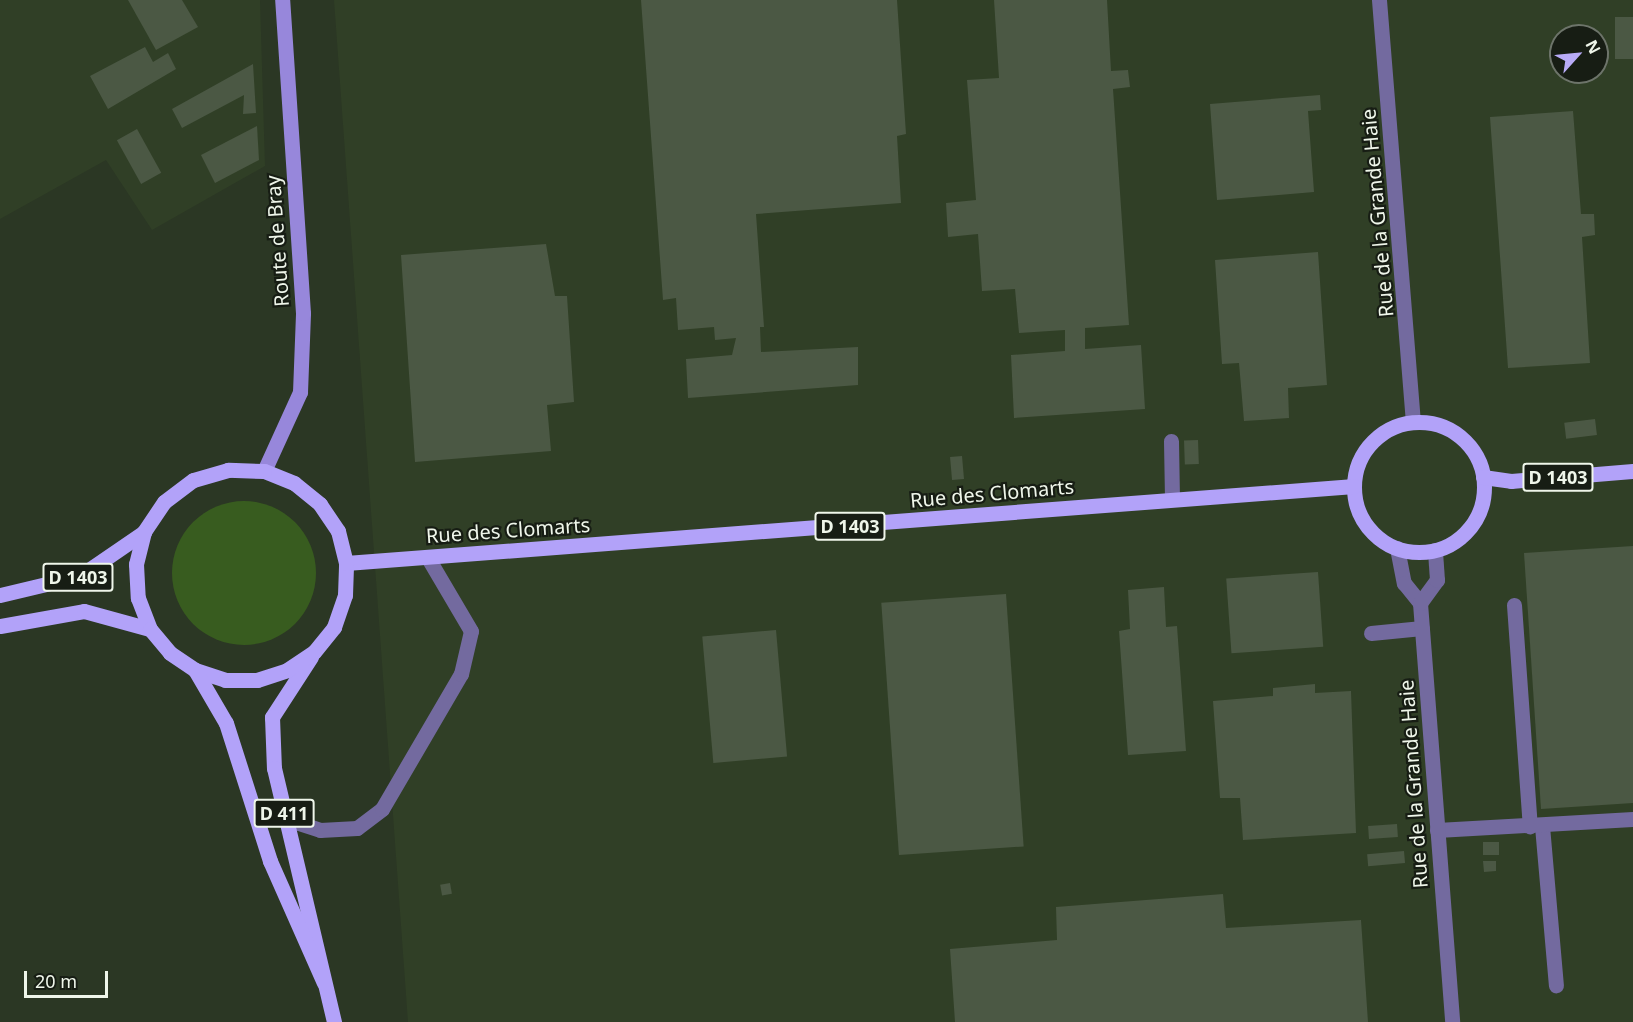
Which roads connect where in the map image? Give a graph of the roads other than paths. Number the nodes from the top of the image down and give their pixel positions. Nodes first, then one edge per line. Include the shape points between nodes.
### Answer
1 (282, 0) edge
2 (1379, 0) edge
3 (1413, 422) junction
4 (1171, 441) dead end
5 (264, 471) junction
6 (1633, 471) edge
7 (1483, 477) junction
8 (1354, 486) junction
9 (1172, 499) junction
10 (144, 532) junction
11 (1397, 548) junction
12 (1435, 550) junction
13 (428, 558) junction
14 (346, 563) junction
15 (0, 595) edge
16 (1420, 603) junction
17 (1514, 605) dead end
18 (0, 626) edge
19 (1422, 628) junction
20 (150, 629) junction
21 (1371, 633) dead end
22 (314, 652) junction
23 (195, 670) junction
24 (282, 806) junction
25 (1633, 819) edge
26 (1536, 826) junction
27 (1437, 830) junction
28 (324, 983) junction
29 (1556, 985) dead end
30 (334, 1022) edge
31 (1452, 1022) edge

1 - 5 main road, Route de Bray via 303,313 300,392
2 - 3 street, Rue de la Grande Haie
3 - 7 main road via 1432,423 1458,436 1478,458
3 - 8 main road via 1394,427 1371,444 1357,468
4 - 9 street
5 - 10 main road via 228,470 193,480 164,502
5 - 14 main road via 294,483 320,504 338,531
6 - 7 main road, D 1403 via 1511,481
7 - 12 main road via 1478,515 1453,543
8 - 9 main road, Rue des Clomarts / D 1403
8 - 11 main road via 1365,524
9 - 13 main road, Rue des Clomarts / D 1403
10 - 15 main road, D 1403 via 80,576
10 - 20 main road via 136,564 138,598
11 - 12 main road
11 - 16 street, Rue de la Grande Haie via 1404,582
12 - 16 street via 1437,580
13 - 14 main road, Rue des Clomarts / D 1403
13 - 24 street via 471,631 461,674 382,809 357,828 320,830 299,823
14 - 22 main road via 341,606 334,627
16 - 19 street, Rue de la Grande Haie
17 - 26 street
18 - 20 main road, D 1403 via 84,611
19 - 21 street
19 - 27 street, Rue de la Grande Haie
20 - 23 main road via 170,653
22 - 23 main road via 287,670 257,680 225,680
22 - 24 main road, D 411 via 272,717 274,768
23 - 28 main road, D 411 via 226,723 270,861
24 - 28 main road, D 411
25 - 26 street
26 - 27 street
26 - 29 street
27 - 31 street, Rue de la Grande Haie
28 - 30 main road, D 411

